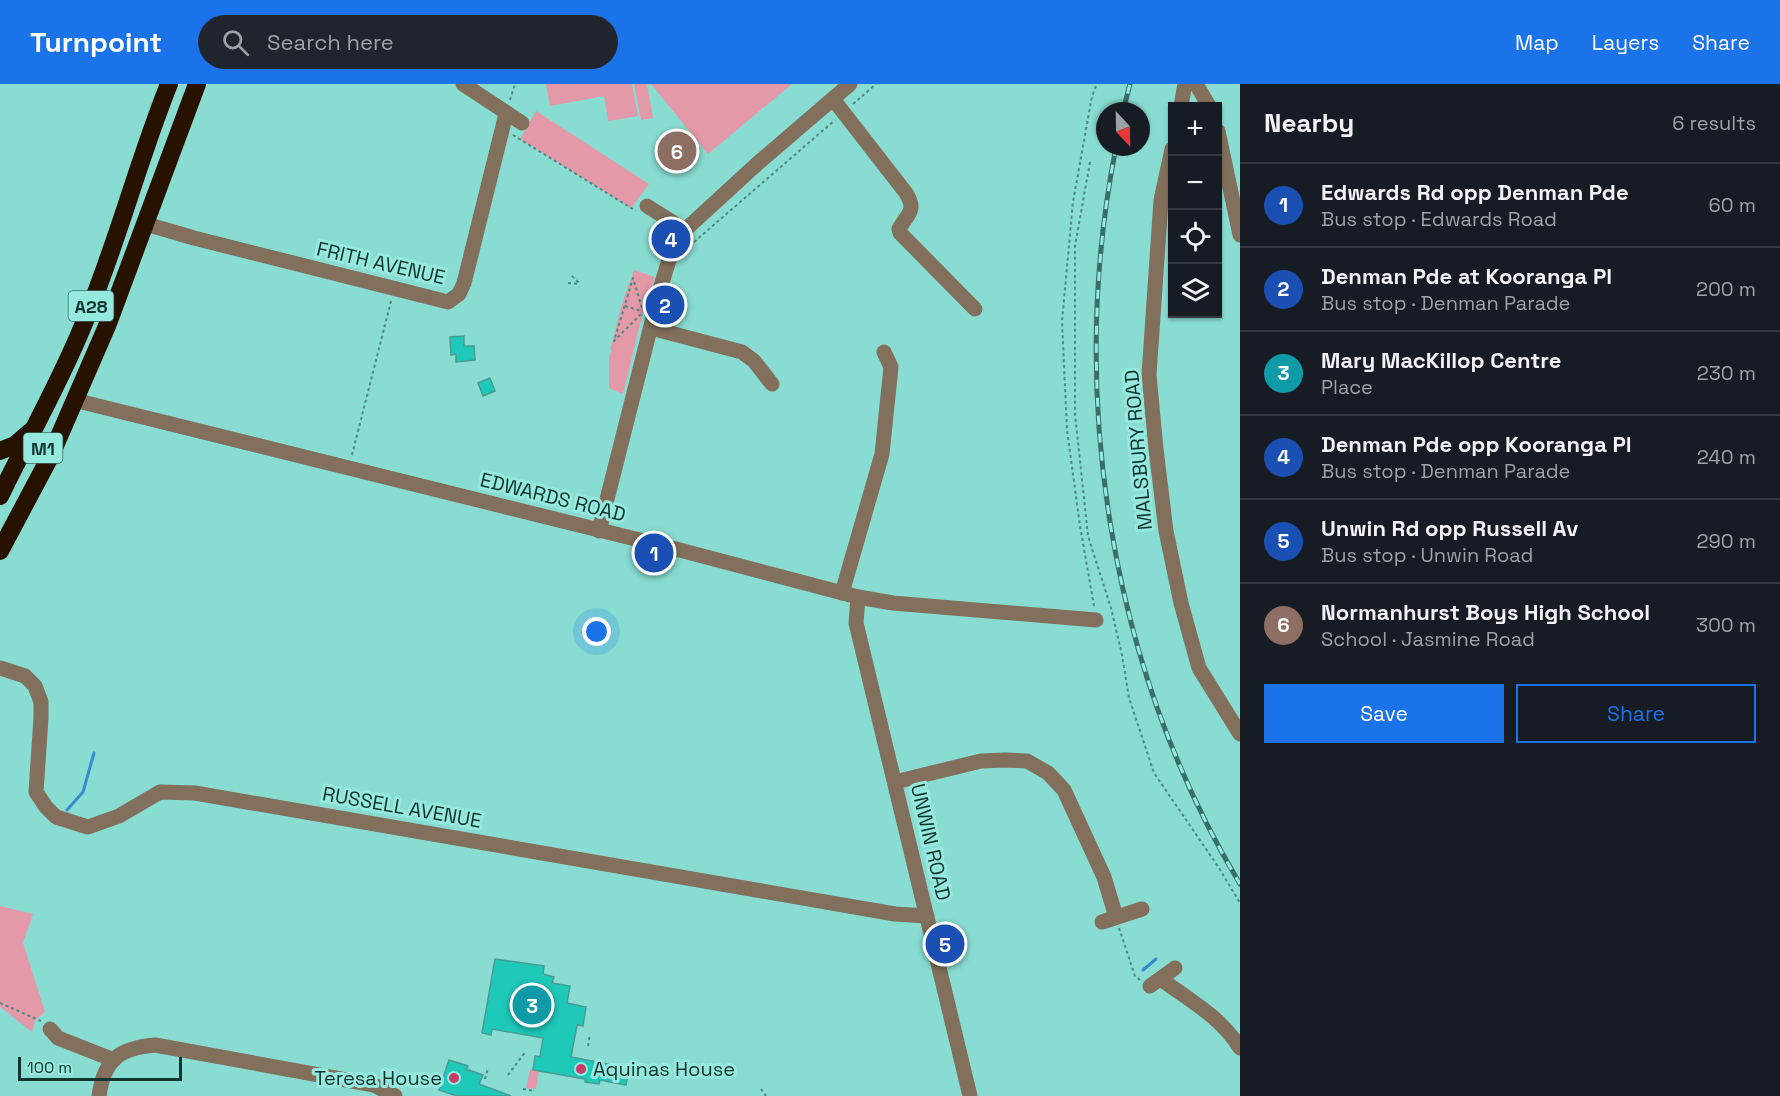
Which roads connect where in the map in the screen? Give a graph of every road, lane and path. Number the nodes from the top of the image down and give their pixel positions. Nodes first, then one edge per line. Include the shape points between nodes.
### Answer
1 (169, 84) edge
2 (197, 84) edge
3 (463, 84) edge
4 (850, 84) edge
5 (876, 84) edge
6 (1097, 84) edge
7 (1185, 84) edge
8 (1196, 84) edge
9 (833, 99) junction
10 (1182, 102) edge
11 (1207, 102) edge
12 (843, 112) junction
13 (505, 122) junction
14 (522, 123) dead end
15 (1222, 150) edge
16 (1171, 156) edge
17 (1090, 162) dead end
18 (643, 210) joint
19 (146, 224) junction
20 (1240, 235) edge
21 (689, 236) junction
22 (572, 276) dead end
23 (568, 283) dead end
24 (394, 290) junction
25 (625, 306) junction
26 (975, 309) dead end
27 (643, 312) junction
28 (651, 328) junction
29 (884, 352) dead end
30 (772, 384) dead end
31 (74, 400) junction
32 (40, 418) junction
33 (0, 451) edge
34 (349, 468) junction
35 (5, 481) edge
36 (25, 503) junction
37 (599, 531) junction
38 (0, 551) edge
39 (842, 593) junction
40 (858, 597) junction
41 (1096, 620) joint
42 (0, 668) edge
43 (1240, 734) edge
44 (895, 782) junction
45 (1240, 903) edge
46 (1142, 909) dead end
47 (927, 916) junction
48 (1109, 919) junction
49 (1175, 968) dead end
50 (1155, 982) junction
51 (0, 1003) edge
52 (50, 1029) joint
53 (590, 1034) dead end
54 (588, 1046) dead end
55 (1240, 1048) edge
56 (526, 1051) dead end
57 (114, 1060) junction
58 (488, 1068) dead end
59 (508, 1075) dead end
60 (485, 1079) dead end
61 (523, 1089) dead end
62 (761, 1089) dead end
63 (535, 1091) dead end
64 (99, 1096) edge
65 (395, 1096) edge
66 (766, 1096) edge
67 (970, 1096) edge

1 - 32 highway, A28 via 110,259
2 - 19 highway, A28
3 - 13 street
4 - 9 street
5 - 12 path
6 - 41 path via 1073,202 1062,321 1066,430
7 - 10 street
8 - 11 street
9 - 12 street
9 - 21 street via 758,163
12 - 21 path
12 - 26 street via 912,204 900,233
13 - 14 street
13 - 18 path
13 - 24 street, FRITH AVENUE via 459,294 441,302
15 - 20 street
16 - 43 street, MALSBURY ROAD via 1161,200 1149,375 1156,449 1166,531 1199,668
17 - 45 path via 1075,246 1075,414 1088,536 1111,608 1129,698 1154,773
18 - 21 street
19 - 24 street, FRITH AVENUE
19 - 31 highway, A28
21 - 28 street via 669,260
22 - 23 path via 580,284
24 - 34 path
25 - 27 path
25 - 27 path via 633,278
25 - 27 path via 614,341
28 - 30 street via 742,352
28 - 37 street
29 - 39 street via 891,367 882,454
31 - 34 street, EDWARDS ROAD
31 - 35 highway, M1 via 29,471
31 - 36 highway, A28
32 - 33 highway, M1 via 19,442
32 - 35 highway, A28
34 - 37 street, EDWARDS ROAD
35 - 36 highway
36 - 38 highway, A28
37 - 39 street, EDWARDS ROAD
39 - 40 street, EDWARDS ROAD
40 - 41 street, EDWARDS ROAD
40 - 44 street, UNWIN ROAD via 856,623
42 - 47 street, RUSSELL AVENUE via 25,676 35,686 41,702 36,792 56,817 88,827 119,816 160,792 195,793 884,912
44 - 47 street, UNWIN ROAD
44 - 48 street via 981,761 1028,761 1048,772 1064,790 1104,877
46 - 48 street
47 - 67 street, UNWIN ROAD
48 - 50 path via 1135,976
49 - 50 street
50 - 55 street via 1211,1013
51 - 52 path
52 - 57 street via 58,1038
53 - 54 path
56 - 59 path
57 - 64 street via 106,1070
57 - 65 street via 134,1047 155,1045 374,1085
58 - 60 path
61 - 63 path
62 - 66 path

